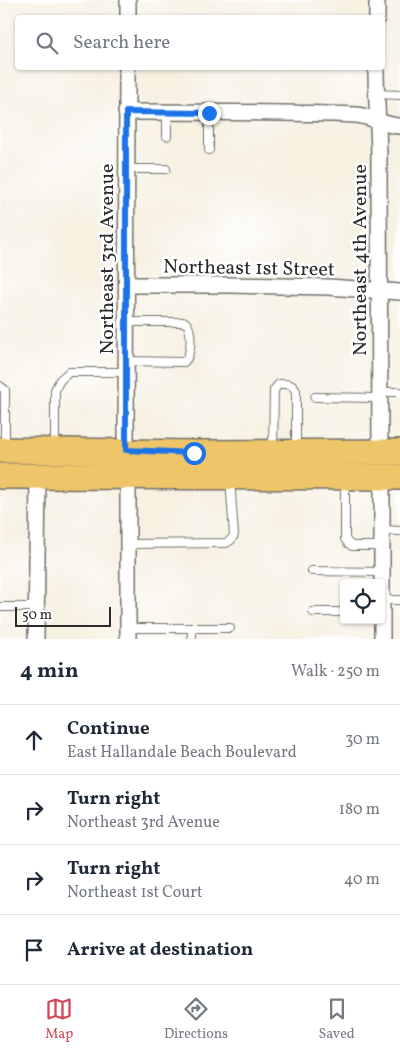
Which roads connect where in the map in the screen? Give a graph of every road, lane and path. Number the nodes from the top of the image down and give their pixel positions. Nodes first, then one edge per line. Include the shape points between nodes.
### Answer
1 (128, 0) edge
2 (377, 0) edge
3 (128, 15) edge
4 (377, 15) edge
5 (127, 70) edge
6 (376, 70) edge
7 (376, 94) junction
8 (400, 95) edge
9 (126, 112) junction
10 (167, 112) junction
11 (209, 113) junction
12 (377, 120) junction
13 (400, 126) edge
14 (166, 136) dead end
15 (209, 150) dead end
16 (126, 169) junction
17 (166, 169) dead end
18 (127, 285) junction
19 (380, 292) junction
20 (400, 292) edge
21 (126, 322) junction
22 (126, 367) junction
23 (0, 386) edge
24 (400, 392) edge
25 (380, 395) junction
26 (315, 397) dead end
27 (2, 450) edge
28 (55, 450) junction
29 (126, 450) junction
30 (284, 452) junction
31 (390, 452) edge
32 (194, 453) junction
33 (2, 476) edge
34 (38, 477) junction
35 (230, 477) junction
36 (345, 477) junction
37 (391, 477) edge
38 (128, 478) junction
39 (382, 530) junction
40 (400, 530) edge
41 (128, 544) junction
42 (382, 546) junction
43 (312, 571) dead end
44 (382, 572) junction
45 (382, 579) edge
46 (400, 600) edge
47 (0, 607) edge
48 (36, 607) junction
49 (385, 607) edge
50 (313, 612) dead end
51 (340, 612) edge
52 (382, 624) edge
53 (192, 628) junction
54 (230, 628) dead end
55 (128, 634) edge
56 (36, 639) edge
57 (192, 639) edge
58 (382, 639) edge

1 - 3 street
2 - 4 street
5 - 9 street, Northeast 3rd Avenue
6 - 7 street, Northeast 4th Avenue
7 - 8 lane
7 - 12 street, Northeast 4th Avenue
9 - 10 street
9 - 16 street, Northeast 3rd Avenue
10 - 11 street
10 - 14 lane
11 - 12 street via 361,115
11 - 15 lane
12 - 13 street
12 - 19 street, Northeast 4th Avenue
16 - 17 lane
16 - 18 street, Northeast 3rd Avenue
18 - 19 street, Northeast 1st Street via 298,286
18 - 21 street, Northeast 3rd Avenue
19 - 20 street, Northeast 1st Street
19 - 25 street, Northeast 4th Avenue
21 - 22 street, Northeast 3rd Avenue
21 - 22 lane via 185,322 190,330 190,355 184,362
22 - 28 lane via 64,375 55,390
22 - 29 street, Northeast 3rd Avenue
23 - 27 lane via 5,390
24 - 25 lane
25 - 26 lane
25 - 31 street, Northeast 4th Avenue
27 - 28 main road
28 - 29 main road
29 - 32 main road
29 - 33 main road via 117,457
30 - 30 lane via 296,391 290,384 279,384 274,390
30 - 31 main road
30 - 32 main road
32 - 38 main road via 166,460
33 - 34 main road
34 - 38 main road
34 - 48 street
35 - 36 main road
35 - 38 main road
35 - 41 lane via 234,534 226,544
36 - 37 main road
36 - 42 lane via 345,539 352,546
37 - 39 street
38 - 41 street
39 - 40 lane
39 - 42 street
41 - 55 street
42 - 44 street
43 - 44 lane
44 - 45 street
46 - 49 lane
47 - 48 lane
48 - 56 street
50 - 51 lane
52 - 58 street
53 - 54 lane
53 - 55 lane
53 - 57 lane

